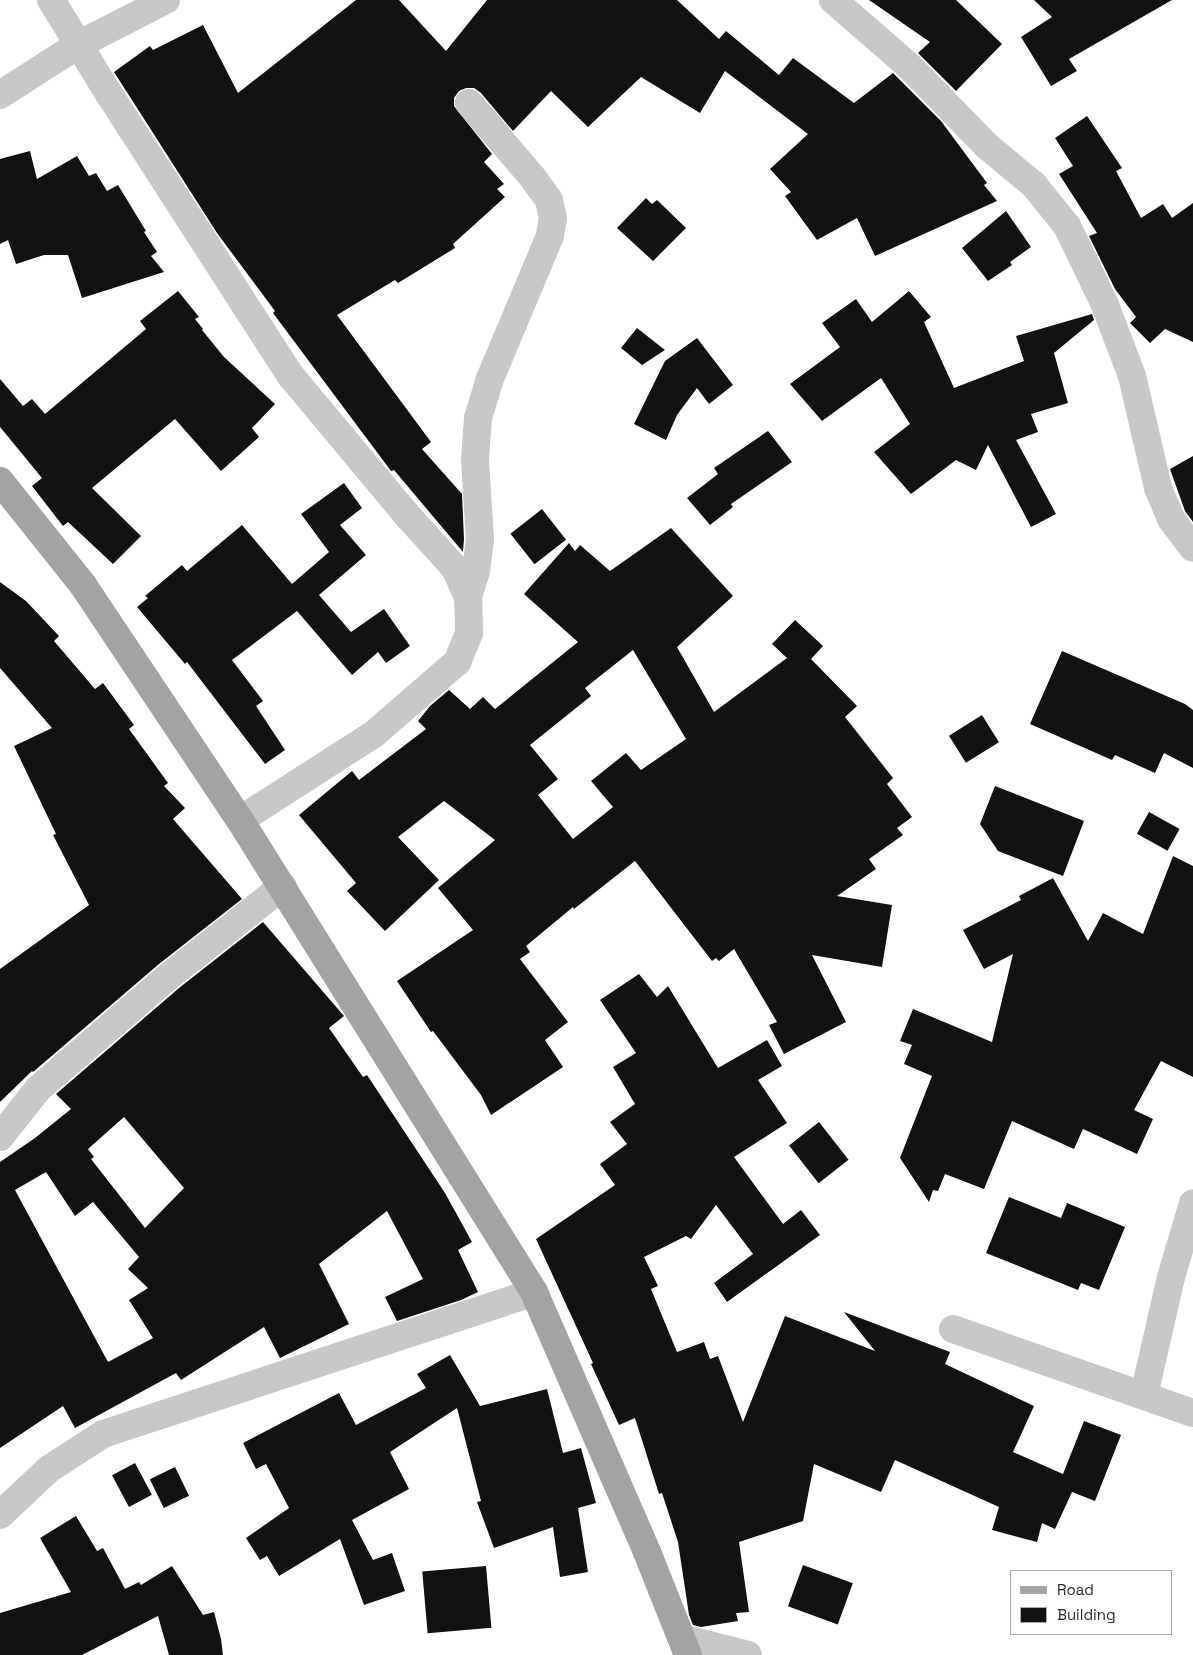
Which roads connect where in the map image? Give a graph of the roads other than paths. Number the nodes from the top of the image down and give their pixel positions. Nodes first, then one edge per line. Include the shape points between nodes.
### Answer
1 (51, 0) edge
2 (166, 0) edge
3 (833, 0) edge
4 (78, 45) junction
5 (0, 95) edge
6 (469, 103) dead end
7 (0, 481) edge
8 (1193, 548) edge
9 (468, 597) junction
10 (240, 820) junction
11 (283, 886) junction
12 (0, 1137) edge
13 (1193, 1203) edge
14 (534, 1292) junction
15 (953, 1329) dead end
16 (1144, 1395) junction
17 (1193, 1413) edge
18 (0, 1515) edge
19 (685, 1646) edge
20 (748, 1655) edge

1 - 4 street
2 - 4 street
3 - 8 street via 909,66 987,146 1034,185 1066,226 1105,305 1132,376 1158,488 1172,519
4 - 5 street
4 - 9 street via 291,376 455,568
6 - 9 street via 534,179 549,200 553,218 550,236 489,381 478,418 475,460 480,539 476,571
7 - 10 main road via 83,585
9 - 10 street via 469,633 457,662 374,734
10 - 11 main road
11 - 12 street via 169,976 38,1089
11 - 14 main road
13 - 16 street via 1171,1278
14 - 18 street via 103,1434 49,1469
14 - 19 main road
15 - 16 street
16 - 17 street
19 - 20 street

